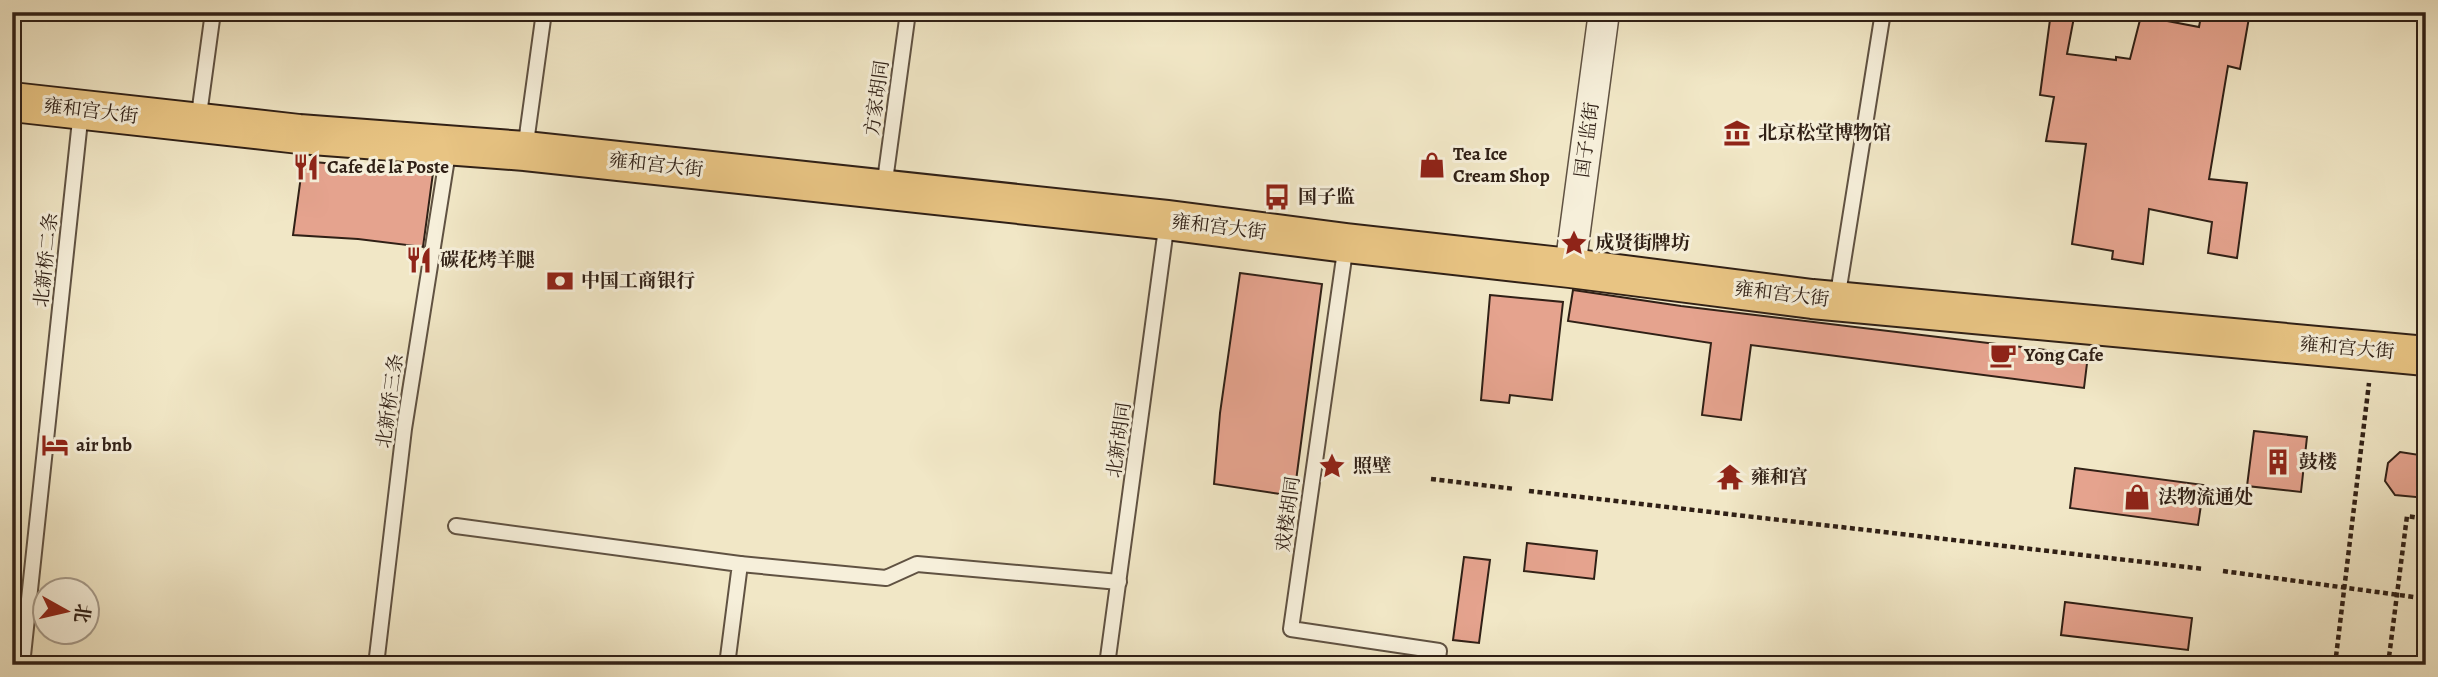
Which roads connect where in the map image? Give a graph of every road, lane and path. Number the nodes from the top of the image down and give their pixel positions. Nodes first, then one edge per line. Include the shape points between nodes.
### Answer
1 (213, 12) edge
2 (544, 12) edge
3 (908, 12) edge
4 (1604, 12) edge
5 (1883, 12) edge
6 (12, 102) edge
7 (82, 110) junction
8 (198, 123) junction
9 (449, 145) junction
10 (525, 151) junction
11 (884, 189) junction
12 (1167, 220) junction
13 (1346, 243) junction
14 (1570, 268) junction
15 (1837, 300) junction
16 (2374, 351) junction
17 (2426, 355) edge
18 (1431, 479) dead end
19 (1514, 489) dead end
20 (1529, 491) dead end
21 (2426, 519) edge
22 (456, 526) dead end
23 (740, 564) junction
24 (2204, 569) dead end
25 (2223, 571) dead end
26 (1119, 582) junction
27 (2344, 588) junction
28 (2397, 595) junction
29 (2421, 598) dead end
30 (22, 665) edge
31 (376, 665) edge
32 (727, 665) edge
33 (1107, 665) edge
34 (1437, 665) edge
35 (2335, 665) edge
36 (2388, 665) edge

1 - 8 lane
2 - 10 lane
3 - 11 lane, 方家胡同
4 - 14 street, 国子监街
5 - 15 lane
6 - 7 main road, 雍和宫大街
7 - 8 main road, 雍和宫大街
7 - 30 lane, 北新桥二条
8 - 9 main road, 雍和宫大街
9 - 10 main road, 雍和宫大街
9 - 31 lane, 北新桥三条 via 404,429
10 - 11 main road, 雍和宫大街
11 - 12 main road, 雍和宫大街
12 - 13 main road, 雍和宫大街
12 - 26 lane, 北新胡同
13 - 14 main road, 雍和宫大街
13 - 34 lane, 戏楼胡同 via 1291,629 1438,650
14 - 15 main road, 雍和宫大街
15 - 16 main road, 雍和宫大街
16 - 17 main road, 雍和宫大街
16 - 27 path
18 - 19 path
20 - 24 path
21 - 28 path via 2407,516
22 - 23 lane
23 - 26 lane via 886,578 917,564
23 - 32 lane
25 - 27 path
26 - 33 lane, 北新胡同
27 - 28 path
27 - 35 path
28 - 29 path
28 - 36 path

